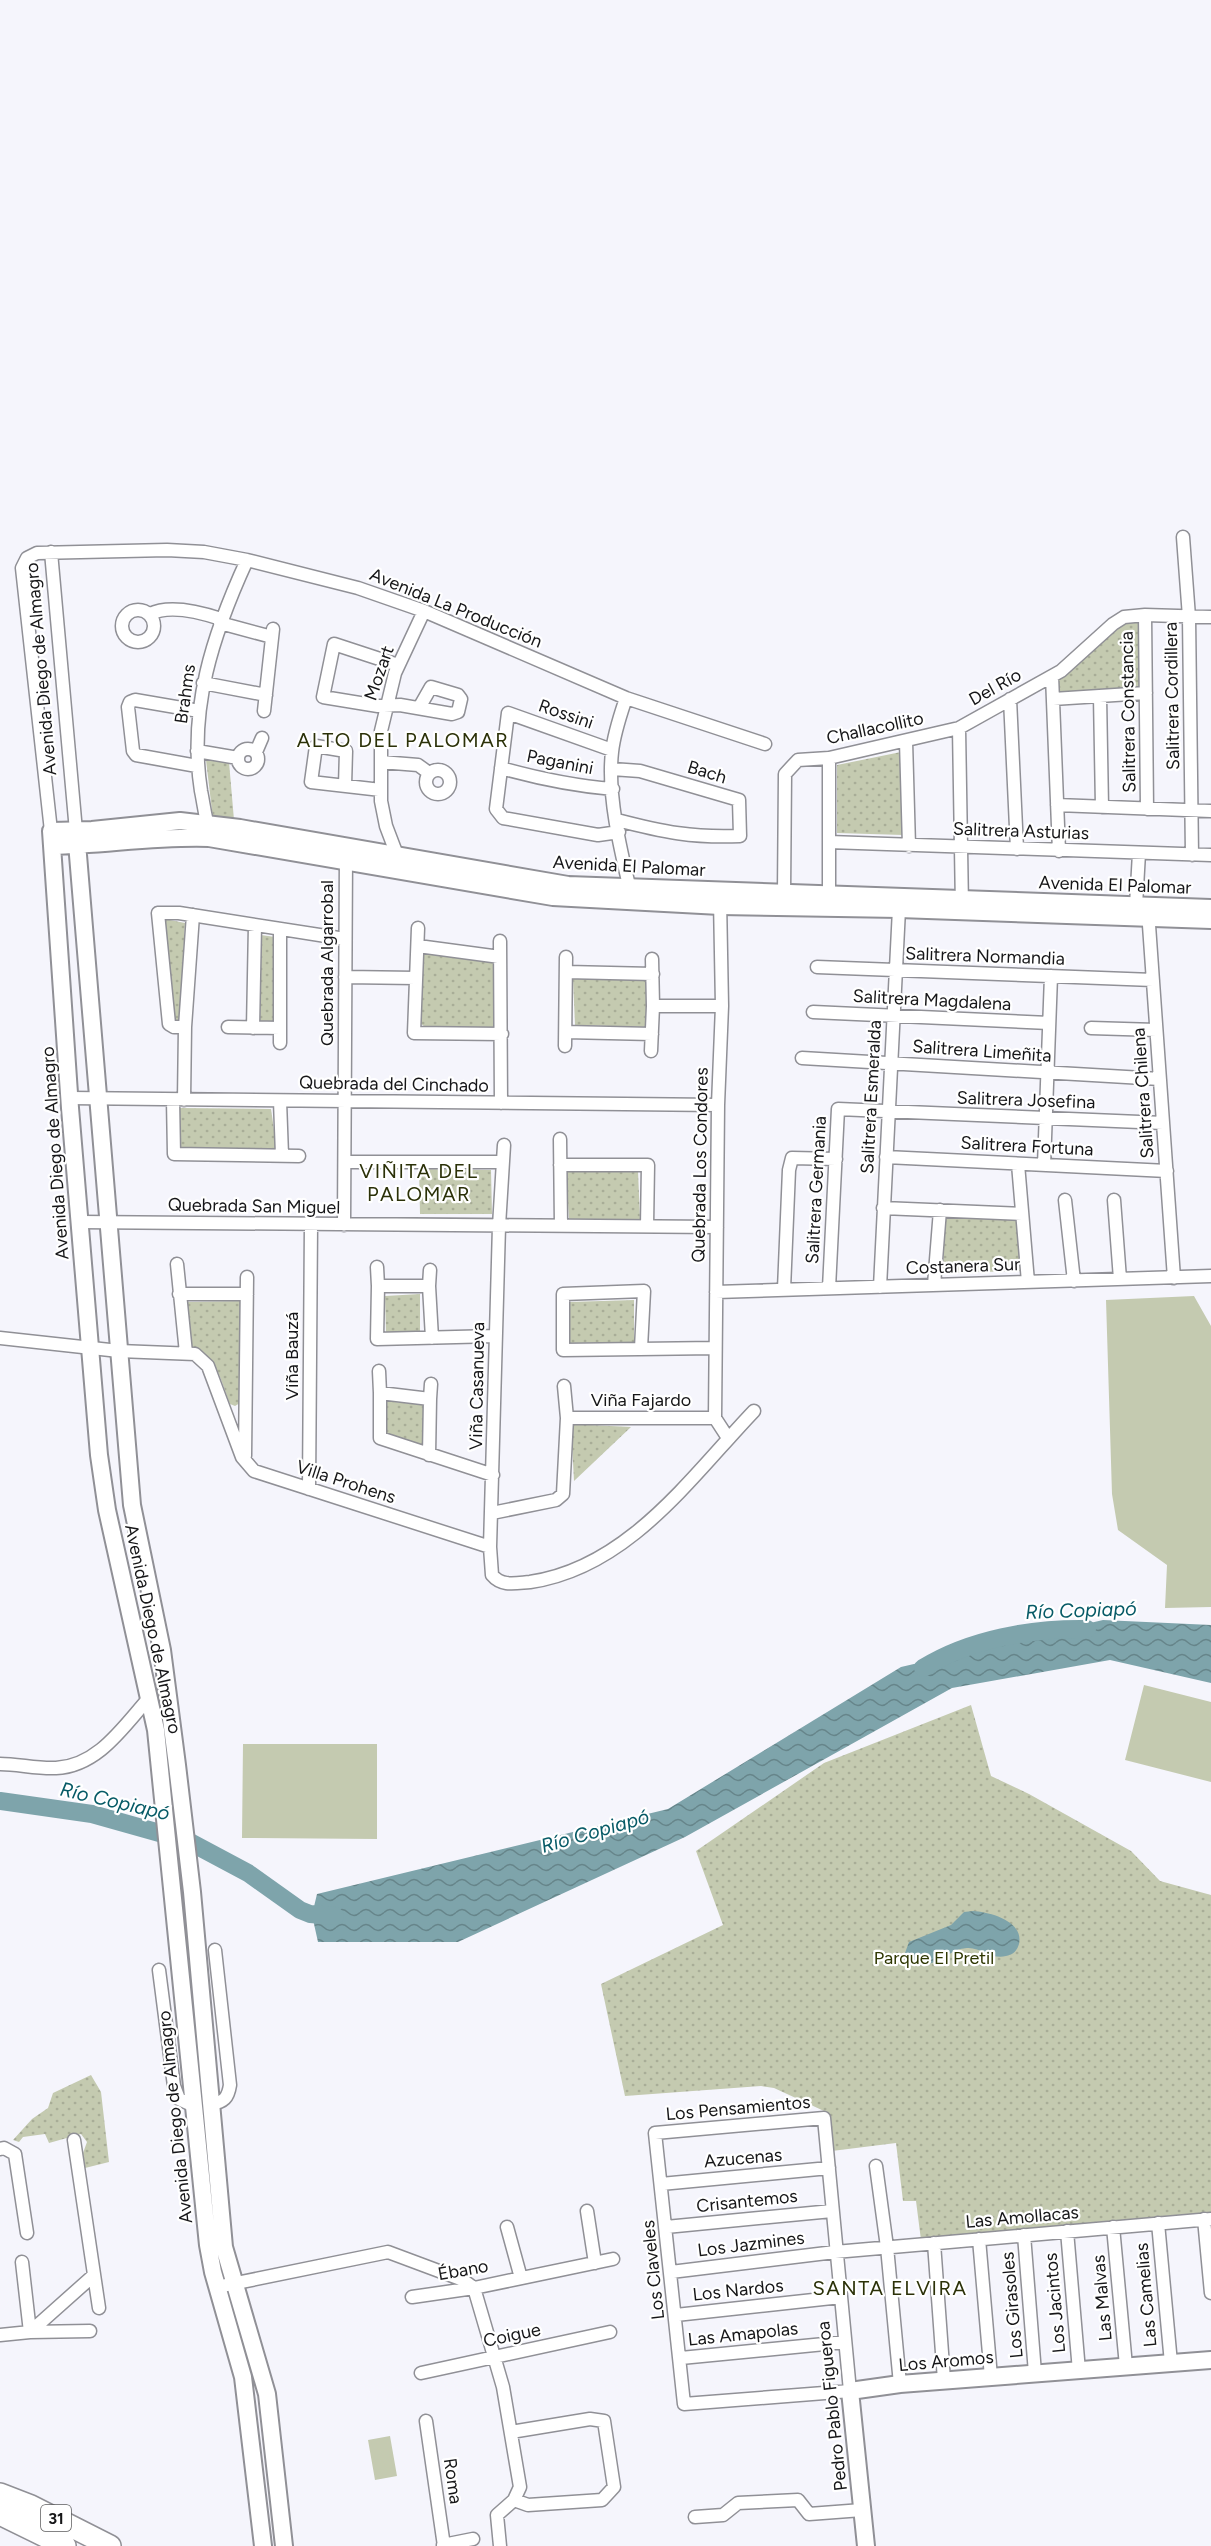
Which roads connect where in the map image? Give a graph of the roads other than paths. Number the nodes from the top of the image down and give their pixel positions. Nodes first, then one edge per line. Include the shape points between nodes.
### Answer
1 (1183, 537) dead end
2 (51, 552) junction
3 (247, 560) junction
4 (424, 611) junction
5 (150, 614) dead end
6 (1145, 615) junction
7 (1189, 616) junction
8 (1211, 617) edge
9 (220, 621) junction
10 (398, 665) junction
11 (1052, 676) junction
12 (203, 683) junction
13 (1146, 693) junction
14 (266, 694) junction
15 (1100, 696) junction
16 (626, 698) junction
17 (1010, 699) junction
18 (1053, 699) junction
19 (386, 705) junction
20 (419, 708) dead end
21 (199, 711) junction
22 (264, 711) dead end
23 (959, 728) junction
24 (262, 738) dead end
25 (906, 741) junction
26 (765, 744) dead end
27 (197, 750) junction
28 (612, 750) junction
29 (829, 758) junction
30 (381, 762) junction
31 (197, 766) junction
32 (501, 768) junction
33 (612, 769) junction
34 (429, 774) dead end
35 (345, 786) dead end
36 (613, 789) junction
37 (381, 790) junction
38 (1057, 805) junction
39 (1102, 807) junction
40 (1147, 809) junction
41 (1192, 810) junction
42 (1211, 811) edge
43 (618, 826) junction
44 (209, 831) junction
45 (77, 838) junction
46 (52, 839) junction
47 (829, 842) junction
48 (909, 846) junction
49 (961, 847) junction
50 (1017, 849) junction
51 (1059, 851) junction
52 (346, 853) junction
53 (1139, 853) junction
54 (397, 855) junction
55 (1192, 855) junction
56 (1211, 855) edge
57 (784, 892) junction
58 (631, 894) junction
59 (829, 894) junction
60 (719, 898) junction
61 (962, 906) junction
62 (1211, 908) edge
63 (899, 909) junction
64 (1144, 909) junction
65 (193, 915) junction
66 (1211, 920) edge
67 (255, 925) junction
68 (418, 928) dead end
69 (280, 929) junction
70 (345, 939) junction
71 (500, 941) dead end
72 (418, 946) junction
73 (500, 957) junction
74 (566, 957) dead end
75 (652, 959) dead end
76 (817, 967) dead end
77 (896, 970) junction
78 (567, 972) junction
79 (653, 974) junction
80 (1051, 976) junction
81 (345, 977) junction
82 (416, 978) junction
83 (1153, 980) junction
84 (653, 1006) junction
85 (722, 1006) junction
86 (813, 1012) dead end
87 (893, 1016) junction
88 (1049, 1023) junction
89 (184, 1027) junction
90 (228, 1027) dead end
91 (253, 1028) junction
92 (280, 1028) junction
93 (1091, 1028) dead end
94 (1156, 1030) junction
95 (566, 1032) junction
96 (502, 1034) junction
97 (652, 1034) junction
98 (280, 1043) dead end
99 (566, 1046) dead end
100 (651, 1051) dead end
101 (802, 1058) dead end
102 (891, 1063) junction
103 (1047, 1073) junction
104 (1160, 1079) junction
105 (70, 1098) junction
106 (99, 1099) junction
107 (179, 1100) junction
108 (280, 1101) junction
109 (345, 1101) junction
110 (501, 1103) junction
111 (718, 1105) junction
112 (888, 1112) junction
113 (1046, 1119) junction
114 (1163, 1123) junction
115 (560, 1139) dead end
116 (504, 1145) dead end
117 (282, 1155) junction
118 (299, 1156) dead end
119 (886, 1158) junction
120 (836, 1159) junction
121 (345, 1162) junction
122 (501, 1162) junction
123 (560, 1164) junction
124 (1018, 1164) junction
125 (1044, 1165) junction
126 (1167, 1171) junction
127 (1065, 1200) dead end
128 (1114, 1200) dead end
129 (884, 1208) junction
130 (940, 1210) junction
131 (1022, 1214) junction
132 (80, 1222) junction
133 (108, 1222) junction
134 (311, 1224) junction
135 (344, 1225) junction
136 (499, 1226) junction
137 (561, 1226) junction
138 (647, 1226) junction
139 (717, 1227) junction
140 (177, 1264) dead end
141 (377, 1267) dead end
142 (430, 1270) dead end
143 (1211, 1276) edge
144 (247, 1277) dead end
145 (1174, 1278) junction
146 (1120, 1279) junction
147 (1074, 1281) junction
148 (1028, 1282) junction
149 (934, 1285) junction
150 (378, 1286) junction
151 (429, 1286) junction
152 (880, 1287) junction
153 (829, 1288) junction
154 (784, 1289) junction
155 (716, 1292) junction
156 (179, 1294) junction
157 (247, 1294) junction
158 (495, 1336) junction
159 (0, 1338) edge
160 (432, 1338) junction
161 (90, 1347) junction
162 (641, 1348) junction
163 (715, 1348) junction
164 (119, 1351) junction
165 (186, 1353) junction
166 (379, 1371) dead end
167 (431, 1384) dead end
168 (564, 1386) dead end
169 (380, 1393) junction
170 (430, 1398) junction
171 (245, 1406) junction
172 (754, 1411) dead end
173 (225, 1412) junction
174 (567, 1418) junction
175 (716, 1418) junction
176 (728, 1438) junction
177 (429, 1455) junction
178 (244, 1460) junction
179 (493, 1474) junction
180 (309, 1489) junction
181 (131, 1492) junction
182 (105, 1495) junction
183 (492, 1513) junction
184 (490, 1547) junction
185 (149, 1698) junction
186 (0, 1764) edge
187 (215, 1950) dead end
188 (159, 1970) dead end
189 (202, 2105) junction
190 (824, 2118) joint
191 (655, 2133) joint
192 (74, 2140) dead end
193 (0, 2149) edge
194 (876, 2166) dead end
195 (829, 2168) junction
196 (661, 2184) junction
197 (587, 2211) dead end
198 (832, 2211) junction
199 (1208, 2219) edge
200 (1158, 2223) junction
201 (507, 2227) dead end
202 (666, 2227) junction
203 (1113, 2227) junction
204 (1067, 2231) junction
205 (27, 2233) dead end
206 (1024, 2235) junction
207 (979, 2239) junction
208 (934, 2243) junction
209 (887, 2247) junction
210 (836, 2252) junction
211 (614, 2259) dead end
212 (22, 2262) dead end
213 (595, 2263) junction
214 (671, 2272) junction
215 (94, 2275) junction
216 (520, 2278) junction
217 (225, 2286) junction
218 (474, 2288) junction
219 (1211, 2293) edge
220 (412, 2297) dead end
221 (841, 2297) junction
222 (99, 2308) dead end
223 (676, 2315) junction
224 (30, 2331) junction
225 (90, 2331) dead end
226 (610, 2332) dead end
227 (0, 2335) edge
228 (845, 2342) junction
229 (494, 2357) junction
230 (681, 2358) junction
231 (1211, 2360) edge
232 (1171, 2363) junction
233 (1126, 2366) junction
234 (1079, 2371) junction
235 (421, 2373) dead end
236 (1035, 2373) junction
237 (991, 2377) junction
238 (944, 2380) junction
239 (900, 2384) junction
240 (850, 2391) junction
241 (684, 2404) joint
242 (248, 2419) junction
243 (426, 2421) dead end
244 (271, 2423) junction
245 (511, 2432) junction
246 (0, 2494) edge
247 (514, 2500) junction
248 (862, 2510) junction
249 (0, 2514) edge
250 (695, 2517) dead end
251 (473, 2539) dead end
252 (65, 2546) edge
253 (110, 2546) edge
254 (263, 2546) edge
255 (284, 2546) edge
256 (444, 2546) edge
257 (500, 2546) edge
258 (866, 2546) edge

1 - 7 street, Salitrera Cordillera
2 - 3 street, Avenida La Producción via 167,550
2 - 45 street, Avenida Diego de Almagro
2 - 46 street, Avenida Diego de Almagro via 30,555 22,568
3 - 4 street, Avenida La Producción via 358,588
3 - 9 street, Brahms
4 - 10 street, Mozart
4 - 16 street, Avenida La Producción
5 - 9 street via 171,609
6 - 7 street, Del Río
6 - 11 street, Del Río via 1124,617 1113,624
6 - 13 street, Salitrera Constancia
7 - 8 street, Del Río
7 - 41 street, Salitrera Cordillera
9 - 12 street, Brahms
9 - 14 street via 273,633
10 - 19 street, Mozart
10 - 19 street via 337,643 332,648 323,697
11 - 17 street, Del Río
11 - 18 street
12 - 14 street
12 - 21 street, Brahms
13 - 15 street
13 - 40 street, Salitrera Constancia
14 - 22 street
15 - 18 street
15 - 39 street
16 - 26 street, Avenida La Producción
16 - 28 street
17 - 23 street, Del Río
17 - 50 street
18 - 38 street
19 - 20 street
19 - 30 street, Mozart
21 - 27 street, Brahms
21 - 31 street via 135,700 128,707 136,755
23 - 25 street, Challacollito
23 - 49 street, Del Río
24 - 27 street via 256,752 258,759 251,768 244,768 238,758
25 - 29 street, Challacollito
25 - 48 street
27 - 31 street, Brahms
28 - 32 street, Rossini via 508,713
28 - 33 street
29 - 47 street
29 - 57 street, Challacollito via 798,760 785,774
30 - 34 street via 418,765
30 - 37 street, Mozart
31 - 44 street, Brahms
32 - 36 street, Paganini
32 - 43 street via 496,809 503,818 598,835
33 - 36 street
33 - 43 street, Bach via 640,771 739,800 740,836 704,837
35 - 37 street
36 - 43 street
37 - 54 street, Mozart via 386,826
38 - 39 street
38 - 51 street
39 - 40 street
40 - 41 street
41 - 42 street
41 - 55 street, Salitrera Cordillera
43 - 58 street
44 - 45 street, Avenida El Palomar via 180,821 154,822
44 - 52 street, Avenida El Palomar
45 - 46 street, Avenida El Palomar
45 - 106 street, Avenida Diego de Almagro
46 - 105 street, Avenida Diego de Almagro
47 - 48 street, Salitrera Asturias
47 - 59 street
48 - 49 street, Salitrera Asturias
49 - 50 street, Salitrera Asturias
49 - 61 street, Del Río
50 - 51 street, Salitrera Asturias
51 - 53 street, Salitrera Asturias
52 - 54 street, Avenida El Palomar
52 - 58 street, Avenida El Palomar via 553,897
52 - 70 street, Quebrada Algarrobal
53 - 55 street, Salitrera Asturias
53 - 64 street, Salitrera Chilena
54 - 58 street, Avenida El Palomar
55 - 56 street, Salitrera Asturias
57 - 59 street, Avenida El Palomar
57 - 60 street, Avenida El Palomar
58 - 60 street, Avenida El Palomar
59 - 61 street, Avenida El Palomar
60 - 63 street, Avenida El Palomar
60 - 85 street, Quebrada Los Condores
61 - 63 street, Avenida El Palomar
61 - 64 street, Avenida El Palomar
62 - 64 street, Avenida El Palomar
63 - 77 street, Salitrera Esmeralda
64 - 66 street, Avenida El Palomar
64 - 83 street, Salitrera Chilena
65 - 67 street
65 - 89 street
65 - 89 street via 158,913 169,1024
67 - 69 street
67 - 91 street
68 - 72 street
69 - 70 street
69 - 92 street
70 - 81 street, Quebrada Algarrobal
71 - 73 street
72 - 73 street
72 - 82 street
73 - 96 street
74 - 78 street
75 - 79 street
76 - 77 street, Salitrera Normandia
77 - 80 street, Salitrera Normandia
77 - 87 street, Salitrera Esmeralda
78 - 79 street
78 - 95 street
79 - 84 street
80 - 83 street, Salitrera Normandia
80 - 88 street
81 - 82 street
81 - 109 street, Quebrada Algarrobal
82 - 96 street via 414,1033
83 - 94 street, Salitrera Chilena
84 - 85 street
84 - 97 street
85 - 111 street, Quebrada Los Condores
86 - 87 street, Salitrera Magdalena
87 - 88 street, Salitrera Magdalena
87 - 102 street, Salitrera Esmeralda
88 - 103 street
89 - 107 street
90 - 91 street
91 - 92 street
92 - 98 street
93 - 94 street
94 - 104 street, Salitrera Chilena
95 - 97 street
95 - 99 street
96 - 110 street
97 - 100 street
101 - 102 street, Salitrera Limeñita
102 - 103 street, Salitrera Limeñita
102 - 112 street, Salitrera Esmeralda
103 - 104 street, Salitrera Limeñita
103 - 113 street
104 - 114 street, Salitrera Chilena
105 - 106 street, Quebrada del Cinchado
105 - 132 street, Avenida Diego de Almagro
106 - 107 street, Quebrada del Cinchado
106 - 133 street, Avenida Diego de Almagro
107 - 108 street, Quebrada del Cinchado
107 - 117 street via 174,1154
108 - 109 street, Quebrada del Cinchado
108 - 117 street
109 - 110 street, Quebrada del Cinchado
109 - 121 street, Quebrada Algarrobal
110 - 111 street, Quebrada del Cinchado
111 - 139 street, Quebrada Los Condores
112 - 113 street, Salitrera Josefina
112 - 119 street, Salitrera Esmeralda
112 - 120 street, Salitrera Germania via 838,1109
113 - 114 street, Salitrera Josefina
113 - 125 street
114 - 126 street, Salitrera Chilena
115 - 123 street
116 - 122 street, Viña Casanueva
117 - 118 street
119 - 124 street, Salitrera Fortuna
119 - 129 street, Salitrera Esmeralda
120 - 153 street, Salitrera Germania
120 - 154 street via 792,1158
121 - 122 street
121 - 135 street, Quebrada Algarrobal
122 - 136 street, Viña Casanueva
123 - 137 street
123 - 138 street via 648,1165
124 - 125 street, Salitrera Fortuna
124 - 131 street
125 - 126 street, Salitrera Fortuna
126 - 145 street, Salitrera Chilena
127 - 147 street
128 - 146 street
129 - 130 street
129 - 152 street, Salitrera Esmeralda
130 - 131 street
130 - 149 street
131 - 148 street
132 - 133 street, Quebrada San Miguel
132 - 161 street, Avenida Diego de Almagro
133 - 134 street, Quebrada San Miguel
133 - 164 street, Avenida Diego de Almagro
134 - 135 street, Quebrada San Miguel
134 - 180 street, Viña Bauzá
135 - 136 street, Quebrada San Miguel
136 - 137 street, Quebrada San Miguel
136 - 158 street, Viña Casanueva
137 - 138 street, Quebrada San Miguel
138 - 139 street, Quebrada San Miguel
139 - 155 street, Quebrada Los Condores
140 - 156 street
141 - 150 street
142 - 151 street
143 - 145 street, Costanera Sur
144 - 157 street
145 - 146 street, Costanera Sur
146 - 147 street, Costanera Sur
147 - 148 street, Costanera Sur
148 - 149 street, Costanera Sur
149 - 152 street, Costanera Sur
150 - 151 street
150 - 160 street via 377,1339
151 - 160 street
152 - 153 street, Costanera Sur
153 - 154 street, Costanera Sur
154 - 155 street, Costanera Sur
155 - 163 street, Quebrada Los Condores
156 - 157 street
156 - 165 street
157 - 171 street
158 - 160 street
158 - 179 street, Viña Casanueva
159 - 161 street
161 - 164 street
161 - 182 street, Avenida Diego de Almagro
162 - 162 street via 563,1350 563,1294 644,1292
162 - 163 street
163 - 175 street, Quebrada Los Condores
164 - 165 street
164 - 181 street, Avenida Diego de Almagro
165 - 173 street via 195,1354 208,1366
166 - 169 street
167 - 170 street
168 - 174 street, Viña Fajardo
169 - 170 street
169 - 177 street via 380,1438
170 - 177 street
171 - 173 street via 240,1411
171 - 178 street
172 - 176 street
173 - 178 street
174 - 175 street, Viña Fajardo
174 - 183 street, Viña Fajardo via 563,1494 556,1500
175 - 176 street
176 - 184 street via 667,1505 623,1541 578,1568 552,1578 502,1583 492,1575
177 - 179 street
178 - 180 street, Villa Prohens via 254,1471
179 - 183 street, Viña Casanueva
180 - 184 street, Villa Prohens
181 - 182 street
181 - 189 street, Avenida Diego de Almagro via 162,1650 182,1804 192,1892
182 - 185 street, Avenida Diego de Almagro
183 - 184 street, Viña Casanueva
185 - 186 street via 106,1747 79,1764 55,1768
185 - 189 street, Avenida Diego de Almagro
187 - 189 street via 230,2085 222,2103
188 - 189 street via 174,2086 179,2099
189 - 217 street, Avenida Diego de Almagro via 223,2235
190 - 191 street, Los Pensamientos
190 - 195 street, Pedro Pablo Figueroa
191 - 196 street, Los Claveles
192 - 215 street
193 - 205 street via 15,2154
194 - 209 street
195 - 196 street, Azucenas
195 - 198 street, Pedro Pablo Figueroa
196 - 202 street, Los Claveles
197 - 213 street
198 - 202 street, Crisantemos
198 - 210 street, Pedro Pablo Figueroa
199 - 200 street, Las Amollacas
199 - 219 street
200 - 203 street, Las Amollacas
200 - 232 street, Las Camelias
201 - 216 street
202 - 214 street, Los Claveles
203 - 204 street, Las Amollacas
203 - 233 street, Las Malvas
204 - 206 street, Las Amollacas
204 - 234 street, Los Jacintos
206 - 207 street, Las Amollacas
206 - 236 street, Los Girasoles
207 - 208 street, Las Amollacas
207 - 237 street
208 - 209 street, Las Amollacas
208 - 238 street
209 - 210 street, Las Amollacas
209 - 239 street
210 - 214 street, Los Jazmines
210 - 221 street, Pedro Pablo Figueroa
211 - 213 street, Ébano
212 - 224 street
213 - 216 street, Ébano
214 - 223 street, Los Claveles
215 - 222 street
215 - 224 street
216 - 218 street, Ébano
217 - 218 street via 388,2252 463,2280
217 - 242 street, Avenida Diego de Almagro
217 - 244 street, Avenida Diego de Almagro via 259,2367
218 - 220 street, Ébano
218 - 229 street
221 - 223 street, Los Nardos
221 - 228 street, Pedro Pablo Figueroa
223 - 230 street, Los Claveles
224 - 225 street
224 - 227 street
226 - 229 street, Coigue
228 - 230 street, Las Amapolas
228 - 240 street, Pedro Pablo Figueroa
229 - 235 street, Coigue
229 - 245 street
230 - 241 street, Los Claveles
231 - 232 street, Los Aromos
232 - 233 street, Los Aromos
233 - 234 street, Los Aromos
234 - 236 street, Los Aromos
236 - 237 street, Los Aromos
237 - 238 street, Los Aromos
238 - 239 street, Los Aromos
239 - 240 street, Los Aromos
240 - 241 street, Los Aromos
240 - 248 street, Pedro Pablo Figueroa
242 - 244 street
242 - 254 street, Avenida Diego de Almagro
243 - 256 street, Roma
244 - 255 street, Avenida Diego de Almagro
245 - 247 street via 520,2487
245 - 247 street via 591,2419 604,2421 614,2487 602,2500 528,2505
246 - 253 highway, 31
247 - 257 street via 497,2515
248 - 250 street via 809,2514 798,2500 738,2503 723,2515
248 - 258 street, Pedro Pablo Figueroa
249 - 252 highway, 31
251 - 256 street, Roma

